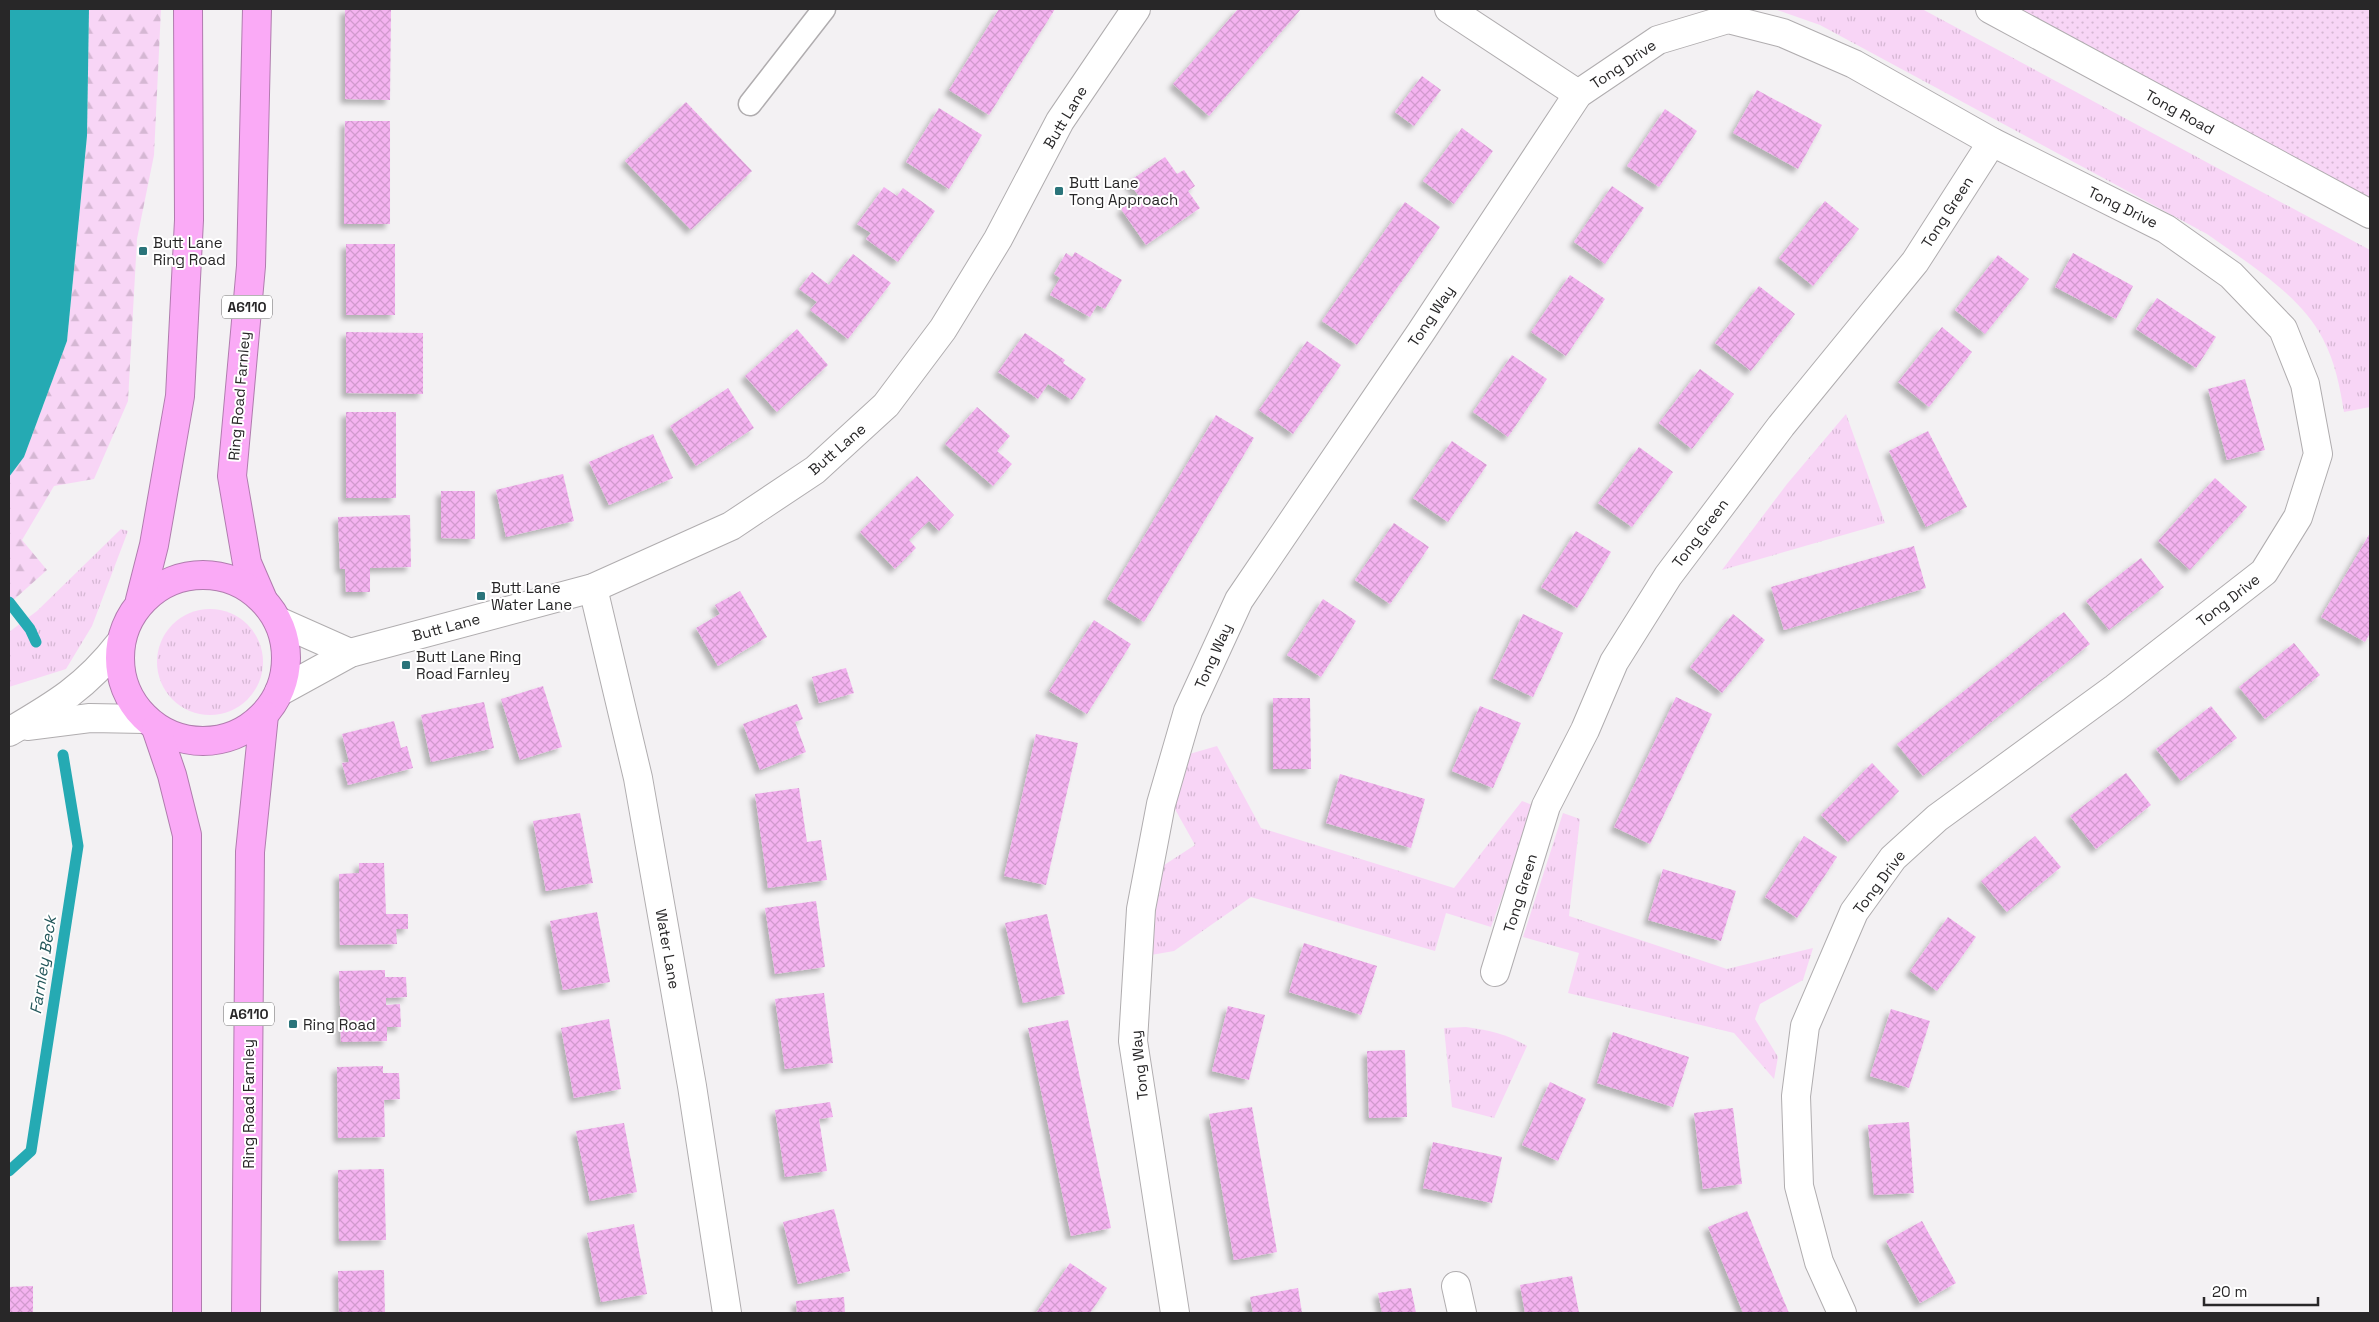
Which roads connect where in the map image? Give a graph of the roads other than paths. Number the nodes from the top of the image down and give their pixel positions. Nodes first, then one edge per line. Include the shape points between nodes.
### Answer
1 (188, 9) edge
2 (257, 9) edge
3 (824, 9) edge
4 (1450, 9) edge
5 (1990, 9) edge
6 (1128, 11) edge
7 (1578, 94) junction
8 (750, 104) dead end
9 (1992, 142) junction
10 (2370, 214) edge
11 (593, 588) junction
12 (140, 600) junction
13 (271, 610) junction
14 (120, 643) junction
15 (350, 653) junction
16 (279, 692) junction
17 (264, 715) junction
18 (150, 723) junction
19 (13, 729) edge
20 (1495, 972) dead end
21 (1456, 1286) dead end
22 (187, 1313) edge
23 (246, 1313) edge
24 (727, 1313) edge
25 (1175, 1313) edge
26 (1462, 1313) edge
27 (1842, 1313) edge

1 - 12 highway via 189,220 180,396 154,545
2 - 13 highway, Ring Road Farnley / A6110 via 251,266 232,476 247,563
3 - 8 lane
4 - 7 street
5 - 10 street, Tong Road
6 - 11 street, Butt Lane via 1060,121 998,239 943,329 886,405 815,470 731,526
7 - 9 street, Tong Drive via 1658,40 1728,19 1783,33 1854,64
7 - 25 street, Tong Way via 1238,600 1188,711 1161,804 1141,909 1133,1041
9 - 20 street, Tong Green via 1915,262 1781,426 1668,576 1614,662 1585,730 1546,806
9 - 27 street, Tong Drive via 2166,229 2231,274 2283,329 2305,384 2318,454 2298,517 2264,572 2115,688 1937,818 1893,858 1854,912 1805,1026 1796,1096 1799,1186 1819,1262
11 - 15 street, Butt Lane
11 - 24 street, Water Lane via 638,778 692,1086
12 - 13 highway via 164,582 208,574 243,584
12 - 14 highway via 130,614
13 - 15 street
13 - 16 highway via 286,648
14 - 18 highway via 118,661 128,697
14 - 19 street via 101,667 67,697
15 - 16 street, Butt Lane
16 - 17 highway
17 - 18 highway via 249,728 223,739 194,742
17 - 23 highway, Ring Road Farnley / A6110 via 250,852
18 - 19 street via 90,718
18 - 22 highway via 172,775 187,835
21 - 26 street

